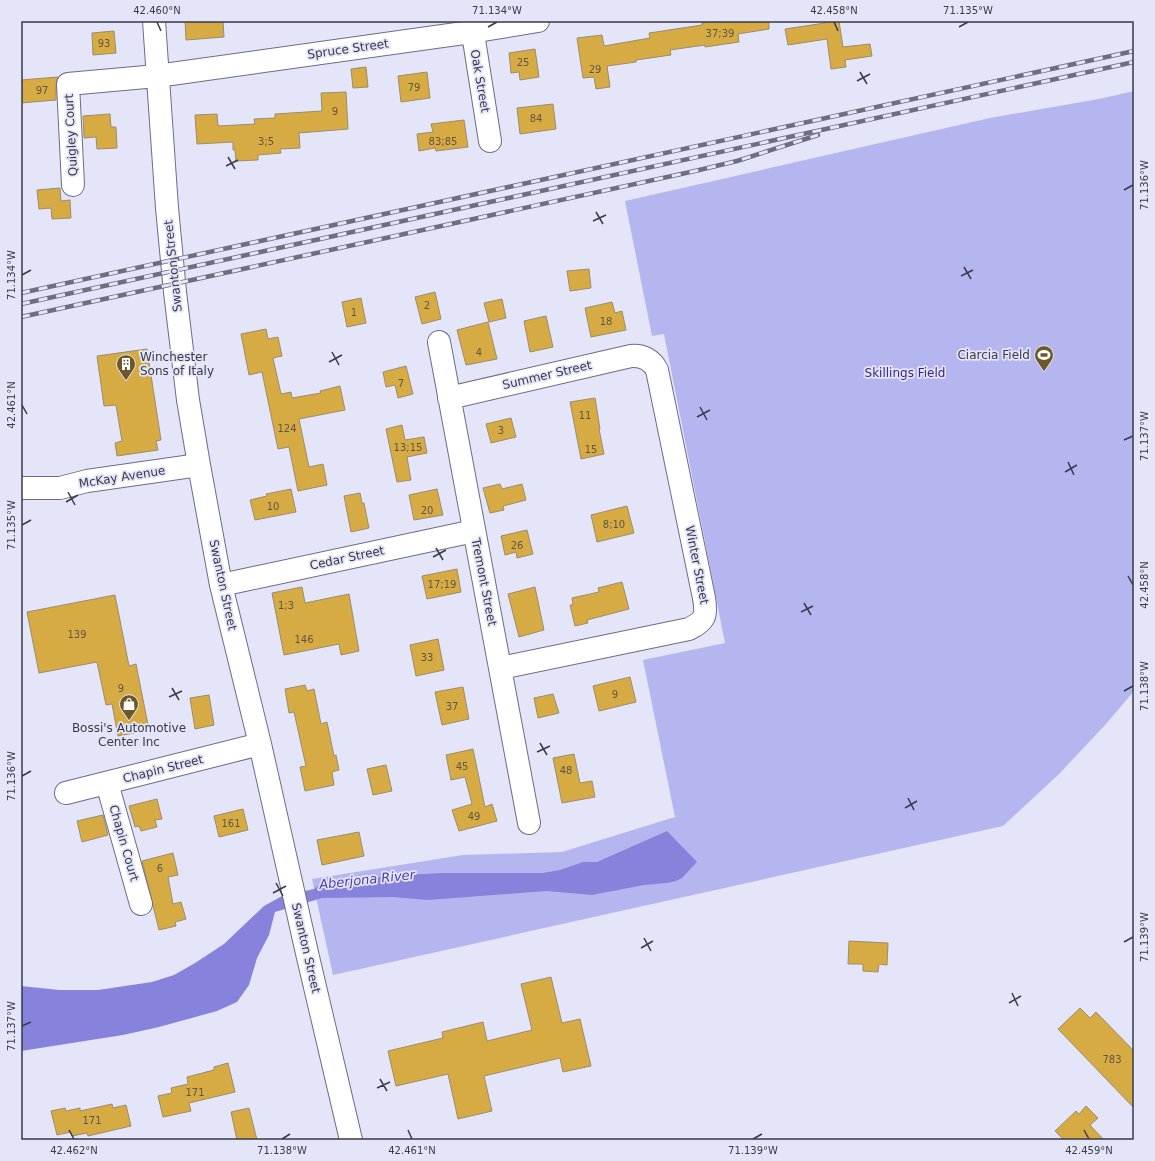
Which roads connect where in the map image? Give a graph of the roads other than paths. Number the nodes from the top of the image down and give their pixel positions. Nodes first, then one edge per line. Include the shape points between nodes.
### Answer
1 (154, 21) edge
2 (538, 21) edge
3 (471, 26) edge
4 (157, 76) junction
5 (68, 84) joint
6 (490, 141) dead end
7 (73, 185) dead end
8 (439, 342) dead end
9 (645, 358) joint
10 (449, 398) junction
11 (199, 465) junction
12 (21, 488) edge
13 (474, 531) junction
14 (221, 585) junction
15 (501, 668) junction
16 (260, 744) junction
17 (108, 783) junction
18 (66, 793) dead end
19 (529, 823) dead end
20 (141, 904) dead end
21 (351, 1140) edge

1 - 4 street, Swanton Street
2 - 3 street, Spruce Street
3 - 4 street, Spruce Street
3 - 6 street, Oak Street
4 - 5 street, Spruce Street
4 - 11 street, Swanton Street via 175,292
5 - 7 street, Quigley Court
8 - 10 street, Tremont Street
9 - 10 street, Summer Street via 631,356
9 - 15 street, Winter Street via 653,363 657,370 704,598 704,617 698,624 683,631
10 - 13 street, Tremont Street
11 - 12 street, McKay Avenue via 87,481 60,488
11 - 14 street, Swanton Street
13 - 14 street, Cedar Street
13 - 15 street, Tremont Street
14 - 16 street, Swanton Street
15 - 19 street, Tremont Street
16 - 17 street, Chapin Street
16 - 21 street, Swanton Street
17 - 18 street, Chapin Street
17 - 20 street, Chapin Court

